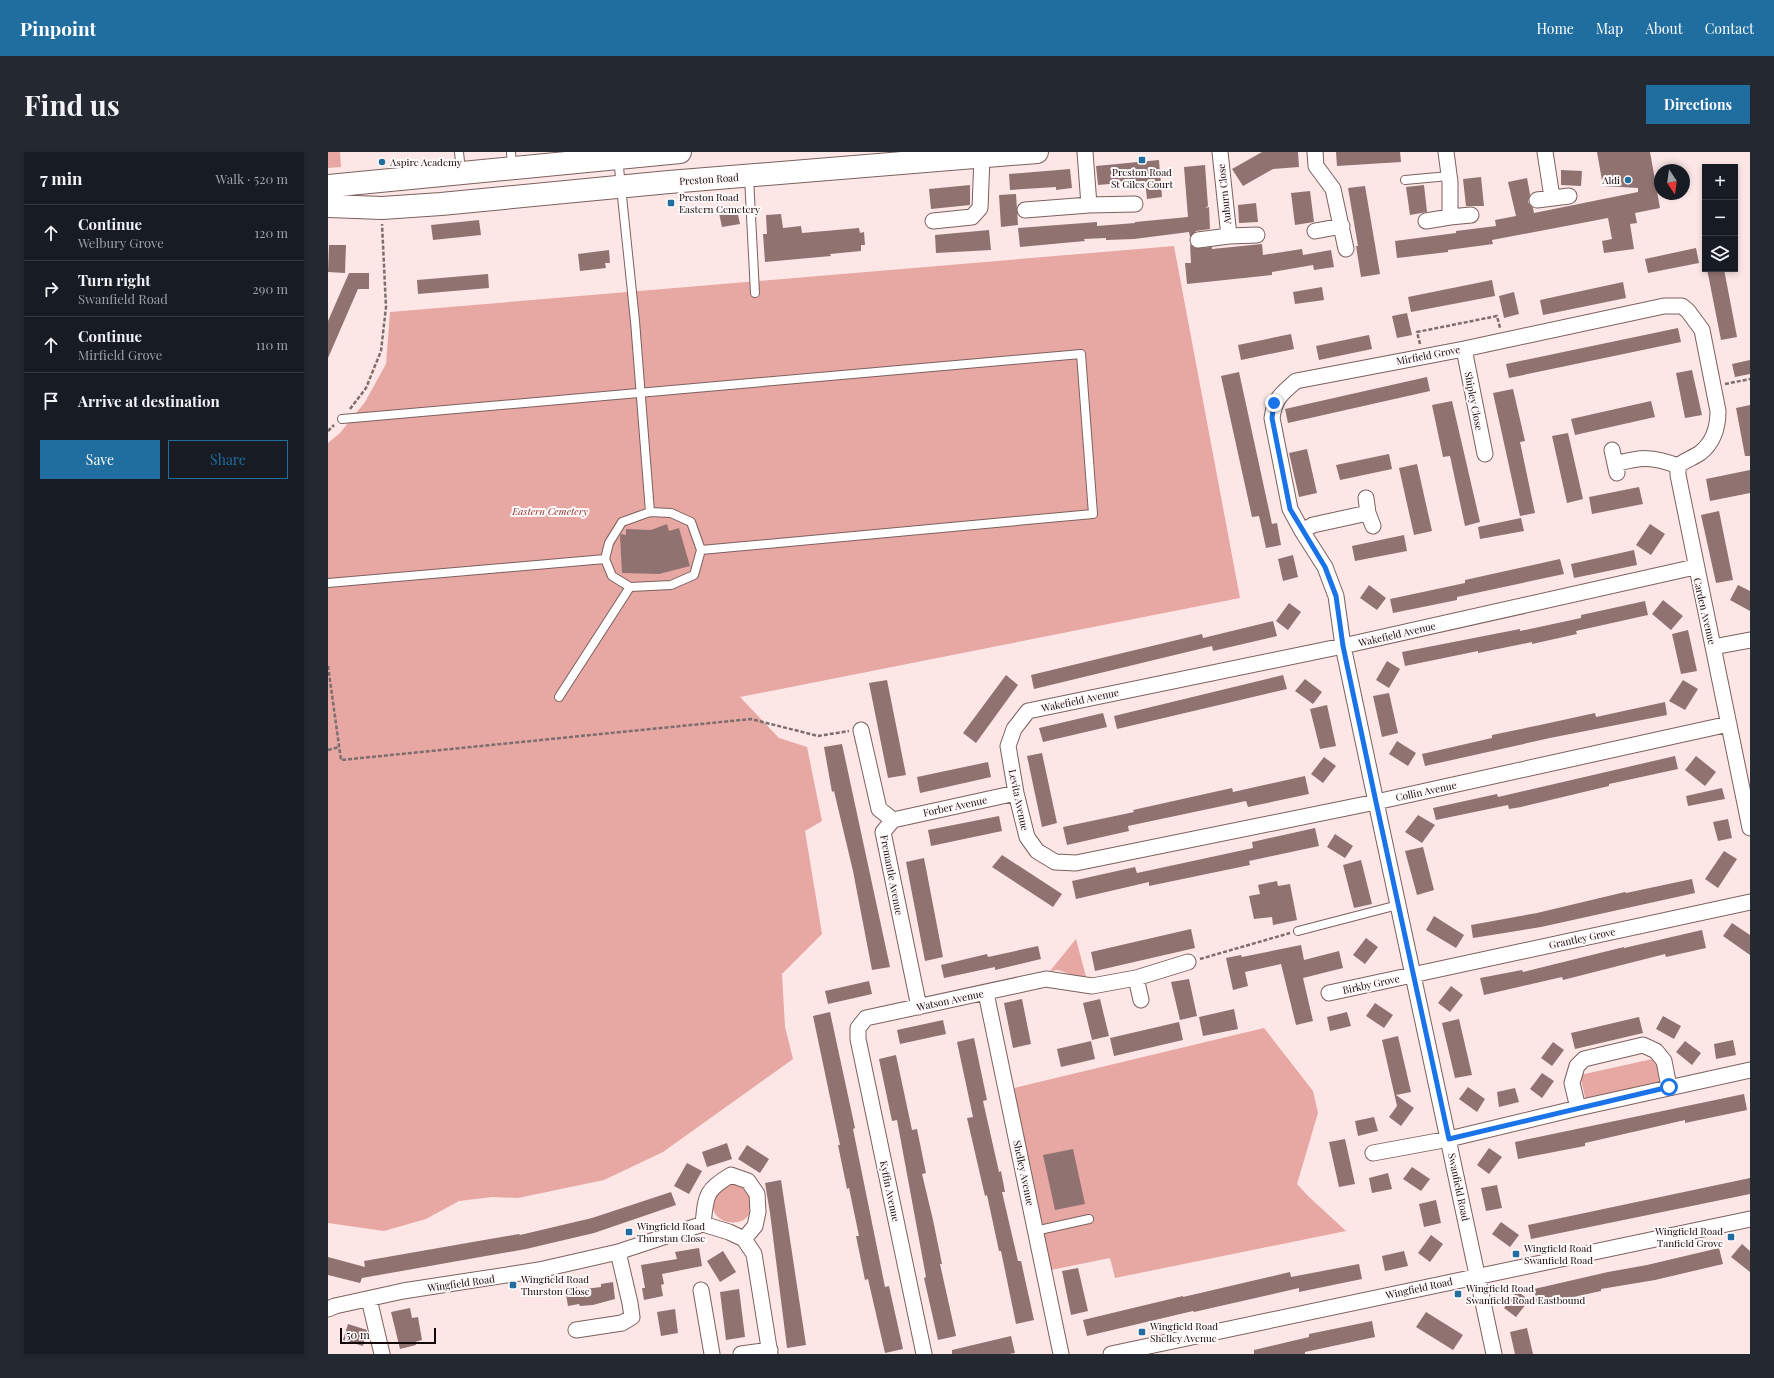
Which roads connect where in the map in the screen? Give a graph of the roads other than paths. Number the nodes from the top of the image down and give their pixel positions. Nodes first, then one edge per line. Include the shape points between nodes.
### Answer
1 (680, 152) edge
2 (1037, 152) edge
3 (1085, 152) edge
4 (1220, 152) edge
5 (1315, 152) edge
6 (1446, 152) edge
7 (1546, 152) edge
8 (617, 155) edge
9 (982, 157) junction
10 (512, 160) edge
11 (460, 162) edge
12 (749, 176) junction
13 (1449, 176) junction
14 (1405, 180) dead end
15 (328, 186) edge
16 (620, 187) junction
17 (1568, 196) dead end
18 (1552, 197) junction
19 (1537, 200) dead end
20 (1135, 204) dead end
21 (1089, 205) junction
22 (328, 206) edge
23 (1025, 210) dead end
24 (1471, 215) dead end
25 (1450, 217) junction
26 (933, 221) dead end
27 (1426, 221) dead end
28 (1342, 226) junction
29 (1315, 231) dead end
30 (1257, 235) dead end
31 (1229, 236) junction
32 (1198, 240) dead end
33 (1346, 249) dead end
34 (755, 293) dead end
35 (1464, 349) junction
36 (640, 393) junction
37 (342, 418) road end
38 (1485, 454) dead end
39 (1615, 463) dead end
40 (1678, 466) junction
41 (650, 512) junction
42 (1369, 512) dead end
43 (1302, 531) junction
44 (701, 550) junction
45 (605, 559) junction
46 (1695, 567) junction
47 (328, 583) edge
48 (630, 587) junction
49 (1336, 596) joint
50 (1750, 640) edge
51 (1343, 646) junction
52 (1713, 647) junction
53 (559, 697) dead end
54 (1028, 711) joint
55 (1729, 724) junction
56 (861, 730) road end
57 (1016, 793) junction
58 (1376, 802) junction
59 (893, 820) junction
60 (1750, 828) edge
61 (1076, 863) joint
62 (1750, 902) edge
63 (1398, 905) junction
64 (1298, 931) road end
65 (1188, 962) road end
66 (1414, 975) junction
67 (1136, 978) junction
68 (986, 993) junction
69 (1328, 993) dead end
70 (1141, 1000) dead end
71 (919, 1007) junction
72 (858, 1028) joint
73 (1750, 1070) edge
74 (1669, 1087) junction
75 (1578, 1108) junction
76 (1449, 1139) junction
77 (1373, 1153) dead end
78 (1089, 1219) dead end
79 (1750, 1219) edge
80 (703, 1224) junction
81 (1036, 1231) junction
82 (744, 1240) junction
83 (618, 1252) junction
84 (1477, 1276) junction
85 (701, 1290) dead end
86 (369, 1299) junction
87 (330, 1303) edge
88 (576, 1330) dead end
89 (770, 1352) edge
90 (382, 1354) edge
91 (712, 1354) edge
92 (741, 1354) edge
93 (924, 1354) edge
94 (1061, 1354) edge
95 (1111, 1354) edge
96 (1494, 1354) edge

1 - 8 street
2 - 9 street, Preston Road
3 - 21 street
4 - 31 street, Auburn Close
5 - 28 street via 1316,166 1333,189
6 - 13 street
7 - 18 street
8 - 10 street
8 - 16 lane
9 - 12 street, Preston Road via 881,162
9 - 26 street via 980,208 972,218
10 - 11 street
11 - 15 street via 386,180
12 - 16 street, Preston Road
12 - 34 lane
13 - 14 lane
13 - 25 street
16 - 22 street, Preston Road via 382,208
16 - 36 lane
17 - 18 street
18 - 19 street
20 - 21 street
21 - 23 street
24 - 25 street
25 - 27 street
28 - 29 street
28 - 33 street
30 - 31 street, Auburn Close
31 - 32 street, Auburn Close
35 - 38 street, Shipley Close
35 - 40 street, Mirfield Grove via 1664,306 1682,306 1702,330 1718,411 1718,425 1700,453
35 - 43 street, Mirfield Grove via 1296,381 1280,394 1274,403 1272,418 1290,509
36 - 37 lane
36 - 41 lane
36 - 44 lane via 1081,354 1093,514
39 - 40 street via 1644,458 1660,459
40 - 46 street, Carden Avenue
41 - 44 lane via 671,513 692,522
41 - 45 lane via 622,522 609,543
42 - 43 street via 1313,525
43 - 49 street, Mirfield Grove via 1325,567
44 - 48 lane via 694,575 671,585
45 - 47 lane
45 - 48 lane via 612,576
46 - 51 street, Wakefield Avenue
46 - 52 street, Carden Avenue
48 - 53 lane
49 - 51 street, Swanfield Road
50 - 52 street
51 - 54 street, Wakefield Avenue
51 - 58 street, Swanfield Road
52 - 55 street, Carden Avenue
54 - 57 street, Levita Avenue via 1014,729 1008,746
55 - 58 street, Collin Avenue
55 - 60 street, Carden Avenue
56 - 59 street, Fremantle Avenue via 879,808
57 - 59 street, Forber Avenue
57 - 61 street, Levita Avenue via 1027,837 1037,851 1055,862
58 - 61 street, Collin Avenue
58 - 63 street, Swanfield Road
59 - 71 street, Fremantle Avenue via 883,832
62 - 66 street, Grantley Grove
63 - 64 lane
63 - 66 street, Swanfield Road
65 - 67 street
66 - 69 street, Birkby Grove
66 - 76 street, Swanfield Road
67 - 68 street, Watson Avenue via 1092,986 1046,979
67 - 70 street
68 - 71 street, Watson Avenue
68 - 81 street, Shelley Avenue
71 - 72 street, Watson Avenue via 866,1018
72 - 93 street, Kyffin Avenue
73 - 74 street
74 - 75 street
74 - 75 street via 1664,1061 1656,1051 1644,1046 1584,1059 1577,1066 1572,1083
75 - 76 street
76 - 77 street
76 - 84 street, Swanfield Road
78 - 81 lane
79 - 84 street, Wingfield Road
80 - 82 street
80 - 82 street via 706,1199 715,1184 731,1175 748,1181 757,1194 758,1212 755,1226
80 - 83 street, Wingfield Road
81 - 94 street, Shelley Avenue
82 - 89 street via 754,1254
83 - 86 street, Wingfield Road via 539,1270 403,1291
83 - 88 street via 632,1317 622,1323
84 - 95 street, Wingfield Road
84 - 96 street, Swanfield Road
85 - 91 street
86 - 87 street, Wingfield Road
86 - 90 street
89 - 92 street

